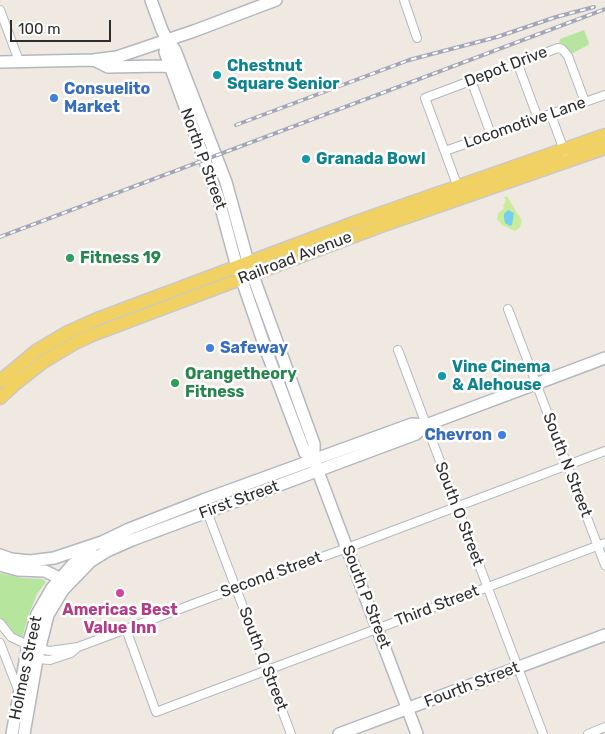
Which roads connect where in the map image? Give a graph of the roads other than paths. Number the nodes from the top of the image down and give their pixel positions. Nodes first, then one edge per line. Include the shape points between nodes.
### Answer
1 (151, 0) edge
2 (276, 0) edge
3 (404, 0) edge
4 (0, 10) edge
5 (418, 38) dead end
6 (166, 40) junction
7 (94, 60) junction
8 (0, 62) edge
9 (19, 62) junction
10 (517, 62) junction
11 (170, 67) junction
12 (471, 80) junction
13 (605, 95) edge
14 (585, 102) junction
15 (536, 112) dead end
16 (551, 115) junction
17 (489, 129) dead end
18 (605, 136) edge
19 (605, 148) edge
20 (444, 152) junction
21 (566, 156) junction
22 (460, 192) junction
23 (245, 270) junction
24 (508, 309) dead end
25 (398, 350) dead end
26 (605, 358) edge
27 (0, 380) edge
28 (536, 384) junction
29 (0, 398) edge
30 (426, 425) junction
31 (605, 451) edge
32 (567, 465) junction
33 (316, 466) junction
34 (205, 506) junction
35 (457, 507) junction
36 (102, 542) junction
37 (601, 544) edge
38 (347, 548) junction
39 (1, 560) edge
40 (605, 565) edge
41 (64, 581) junction
42 (487, 587) junction
43 (236, 588) junction
44 (0, 623) edge
45 (126, 629) junction
46 (378, 629) junction
47 (605, 635) edge
48 (0, 643) edge
49 (34, 651) junction
50 (518, 668) junction
51 (267, 670) junction
52 (20, 694) junction
53 (408, 709) junction
54 (605, 728) edge
55 (12, 734) edge
56 (24, 734) edge
57 (291, 734) edge
58 (339, 734) edge
59 (417, 734) edge
60 (543, 734) edge
61 (588, 734) edge

1 - 6 main road, North P Street
2 - 6 main road
3 - 5 street
4 - 9 street
6 - 7 main road via 117,57
6 - 11 main road, North P Street via 164,52
6 - 23 main road, North P Street via 175,50 226,182
7 - 9 main road
7 - 11 main road via 108,67
8 - 9 main road
10 - 12 street, Depot Drive
10 - 14 street, Depot Drive via 562,49 568,56
10 - 15 street
11 - 23 main road, North P Street
12 - 17 street
12 - 20 street, Depot Drive via 425,98
13 - 14 street, Locomotive Lane
14 - 16 street, Locomotive Lane
16 - 20 street, Locomotive Lane
16 - 21 street
18 - 21 main road, Railroad Avenue
19 - 21 main road, Railroad Avenue
20 - 22 street
21 - 22 main road, Railroad Avenue
22 - 23 main road, Railroad Avenue
23 - 27 main road, Railroad Avenue via 75,329 36,351
23 - 29 main road, Railroad Avenue via 73,344 29,372
23 - 33 main road, South P Street via 305,453
24 - 28 street, South N Street
25 - 30 street, South O Street
26 - 28 main road, First Street
28 - 30 main road, First Street
28 - 32 street, South N Street
30 - 33 main road, First Street via 412,424
30 - 35 street, South O Street
31 - 32 street, Second Street
32 - 35 street, Second Street
32 - 37 street, South N Street
33 - 34 main road, First Street
33 - 38 main road, South P Street
34 - 36 main road, First Street via 129,529
34 - 41 main road, First Street via 107,551
34 - 43 street, South Q Street
35 - 38 street, Second Street
35 - 42 street, South O Street
36 - 39 main road, First Street via 38,561
36 - 41 main road, First Street via 73,564
37 - 40 street, South N Street
37 - 42 street, Third Street
38 - 43 street, Second Street
38 - 46 main road, South P Street
39 - 41 main road, First Street via 18,570 45,571
41 - 49 main road, Holmes Street
42 - 46 street, Third Street
42 - 50 street, South O Street
43 - 45 street, Second Street
43 - 51 street, South Q Street
44 - 49 street via 11,637
45 - 49 street, Second Street via 50,660
45 - 51 street, Third Street via 156,712
46 - 51 street, Third Street
46 - 53 main road, South P Street
47 - 50 main road, Fourth Street
48 - 52 street
49 - 52 main road, Holmes Street
49 - 56 main road, Holmes Street
50 - 53 main road, Fourth Street
50 - 60 street, South O Street
51 - 57 street, South Q Street
52 - 55 main road, Holmes Street
53 - 58 main road, Fourth Street
53 - 59 main road, South P Street
54 - 61 street

